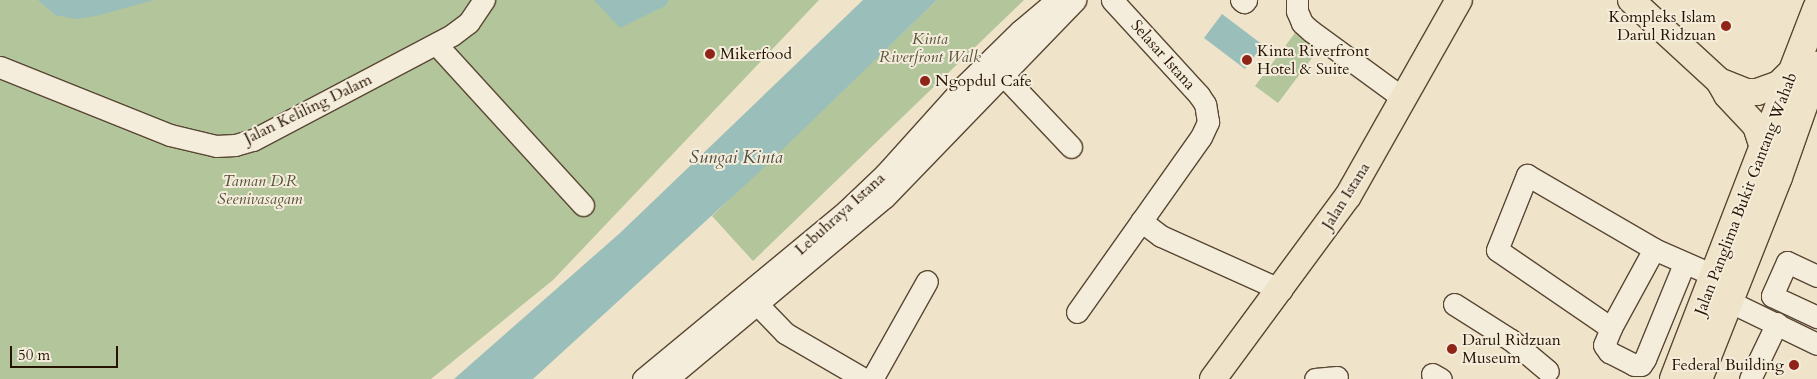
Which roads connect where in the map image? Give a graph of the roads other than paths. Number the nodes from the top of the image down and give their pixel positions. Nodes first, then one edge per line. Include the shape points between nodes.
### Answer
1 (484, 0) edge
2 (1045, 0) edge
3 (1057, 0) edge
4 (1076, 0) edge
5 (1112, 0) edge
6 (1241, 0) edge
7 (1246, 0) edge
8 (1297, 0) edge
9 (1459, 0) edge
10 (1631, 0) edge
11 (1817, 8) edge
12 (1020, 31) junction
13 (436, 44) junction
14 (0, 67) edge
15 (1003, 75) junction
16 (1719, 81) junction
17 (1809, 88) edge
18 (1403, 98) junction
19 (1071, 147) dead end
20 (1763, 148) junction
21 (583, 205) dead end
22 (1140, 221) junction
23 (1654, 249) junction
24 (1684, 264) junction
25 (1817, 276) edge
26 (927, 281) dead end
27 (1722, 288) junction
28 (1280, 290) junction
29 (1454, 304) dead end
30 (758, 305) junction
31 (1076, 312) dead end
32 (1817, 317) edge
33 (1777, 323) junction
34 (1611, 328) junction
35 (1817, 344) edge
36 (1549, 376) edge
37 (1337, 377) dead end
38 (643, 379) edge
39 (667, 379) edge
40 (864, 379) edge
41 (872, 379) edge
42 (1213, 379) edge
43 (1315, 379) edge
44 (1674, 379) edge
45 (1698, 379) edge
46 (1750, 379) edge

1 - 13 street, Jalan Keliling Dalam via 469,22
2 - 12 street, Lebuhraya Istana
3 - 12 street, Lebuhraya Istana
4 - 15 street
5 - 22 street, Selasar Istana via 1199,95 1208,113 1202,137
6 - 7 street
8 - 18 street via 1302,23
9 - 18 main road, Jalan Istana
10 - 16 main road
11 - 17 highway, Jalan Panglima Bukit Gantang Wahab
12 - 38 street, Lebuhraya Istana via 846,211
13 - 14 street, Jalan Keliling Dalam via 253,140 235,145 216,146 170,136
13 - 21 street
15 - 19 street
15 - 30 street via 885,196
16 - 17 main road via 1746,92 1757,92 1779,84
16 - 20 main road via 1756,126
17 - 20 highway, Jalan Panglima Bukit Gantang Wahab
17 - 27 highway, Jalan Panglima Bukit Gantang Wahab via 1789,148
18 - 28 main road, Jalan Istana via 1348,196
20 - 27 highway, Jalan Panglima Bukit Gantang Wahab
22 - 28 street via 1161,236
22 - 31 street
23 - 24 street
23 - 34 street
23 - 34 street via 1527,175 1498,250
24 - 27 street
24 - 34 street via 1641,365 1609,352 1604,345
25 - 32 street via 1787,262 1772,296
26 - 41 street
27 - 33 street
27 - 44 highway, Jalan Panglima Bukit Gantang Wahab
27 - 45 highway, Jalan Panglima Bukit Gantang Wahab
28 - 42 main road, Jalan Istana
29 - 36 street via 1511,340
30 - 39 street
30 - 40 street via 785,333
33 - 35 street
33 - 46 street
37 - 43 street

